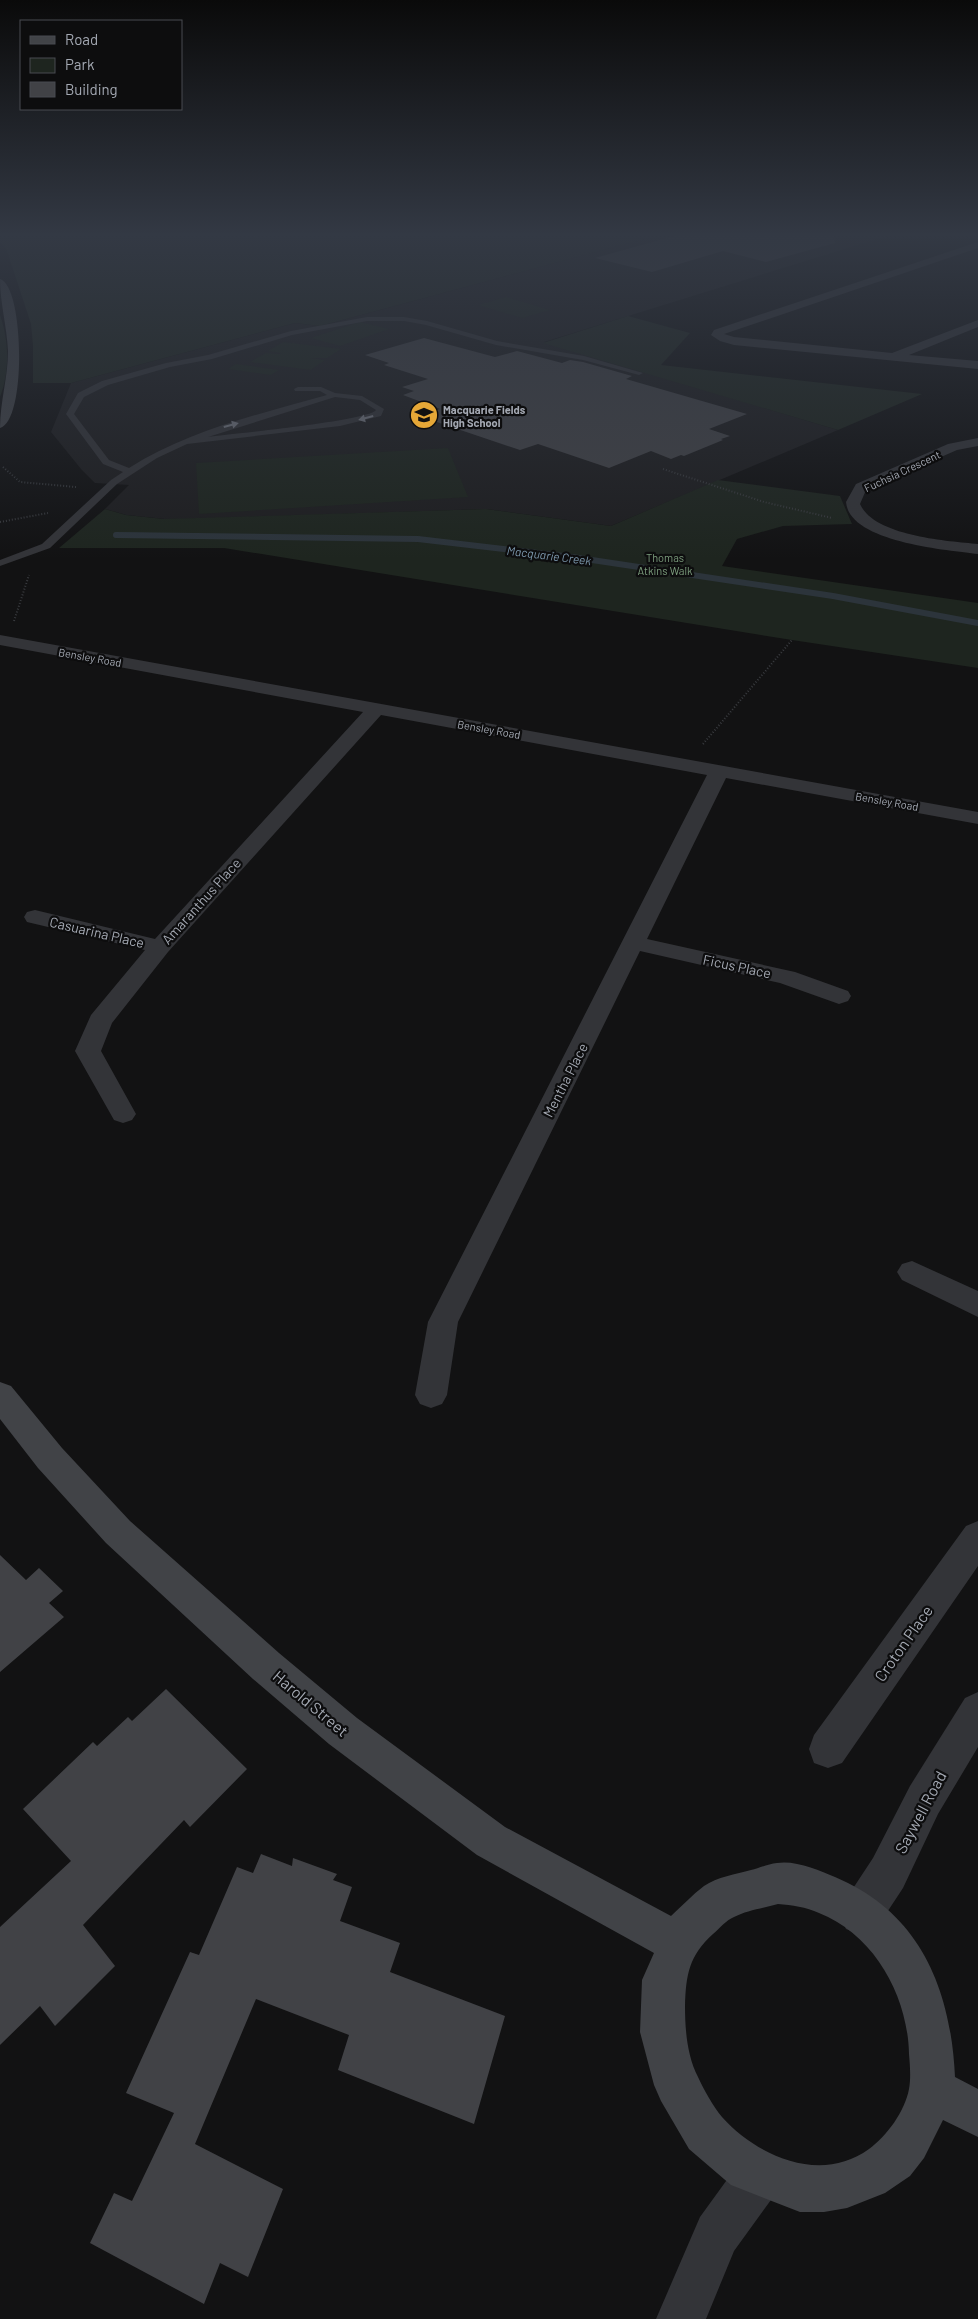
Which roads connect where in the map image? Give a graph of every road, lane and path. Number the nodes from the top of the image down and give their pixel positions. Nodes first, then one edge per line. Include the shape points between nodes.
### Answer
1 (13, 342) edge
2 (259, 342) edge
3 (493, 342) edge
4 (747, 342) edge
5 (928, 342) edge
6 (893, 356) junction
7 (978, 366) edge
8 (639, 373) dead end
9 (298, 389) dead end
10 (335, 395) junction
11 (0, 424) edge
12 (185, 442) junction
13 (978, 442) edge
14 (2, 467) dead end
15 (663, 469) dead end
16 (129, 471) junction
17 (84, 488) dead end
18 (52, 512) dead end
19 (840, 520) dead end
20 (0, 522) edge
21 (978, 549) edge
22 (30, 552) junction
23 (0, 555) edge
24 (0, 563) edge
25 (31, 572) dead end
26 (13, 623) dead end
27 (0, 640) edge
28 (792, 640) dead end
29 (376, 709) junction
30 (686, 764) junction
31 (719, 771) junction
32 (978, 818) edge
33 (34, 917) dead end
34 (634, 944) junction
35 (160, 947) junction
36 (839, 996) dead end
37 (123, 1114) dead end
38 (912, 1272) dead end
39 (978, 1305) edge
40 (0, 1395) edge
41 (431, 1395) dead end
42 (978, 1537) edge
43 (978, 1711) edge
44 (828, 1749) dead end
45 (861, 1914) junction
46 (677, 1943) junction
47 (932, 2089) junction
48 (978, 2114) edge
49 (759, 2176) junction
50 (681, 2319) edge

1 - 11 main road via 10,393
2 - 16 lane via 160,367 81,394 70,414 106,462
3 - 8 lane via 584,358
4 - 6 street
5 - 6 street
6 - 7 street
9 - 10 lane via 321,389
12 -> 10 lane
10 -> 12 lane via 362,398 380,409 371,417 340,423
12 - 16 lane
13 - 21 street, Fuchsia Crescent via 953,447 861,488 853,505 858,517 900,536
14 - 17 path via 20,482
15 - 19 path via 764,502
16 - 22 lane via 46,546
18 - 20 path
22 - 23 lane
22 - 24 lane
25 - 26 path
27 - 29 street, Bensley Road
28 - 30 path
29 - 30 street, Bensley Road
29 - 35 street, Amaranthus Place
30 - 31 street, Bensley Road
31 - 32 street, Bensley Road
31 - 34 street, Mentha Place
33 - 35 street, Casuarina Place
34 - 36 street, Ficus Place via 788,977
34 - 41 street, Mentha Place via 443,1322
35 - 37 street, Amaranthus Place via 100,1021 88,1051
38 - 39 street
40 - 46 main road, Harold Street via 50,1458 118,1532 266,1666 344,1731 491,1841
42 - 44 street, Croton Place
43 - 45 street, Saywell Road via 924,1800 888,1873
45 - 46 main road via 827,1894 803,1885 753,1885 710,1905 692,1921
45 - 47 main road via 893,1946 910,1970 922,1998 930,2028
46 - 49 main road via 667,1968 660,2024 675,2084 690,2113 710,2138 732,2159
47 - 48 main road
47 - 49 main road via 909,2141 891,2162 869,2177 843,2187 816,2190 787,2186
49 - 50 street via 716,2234

